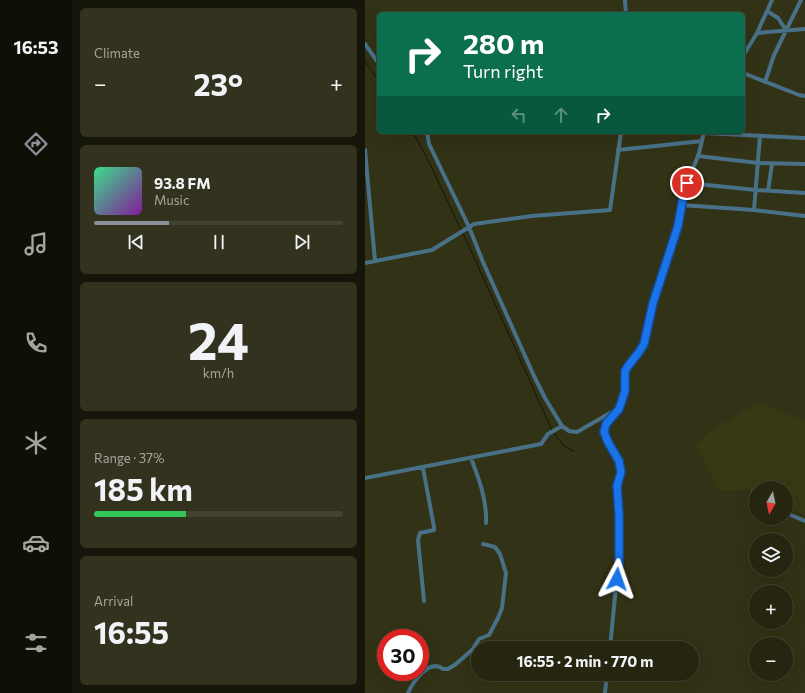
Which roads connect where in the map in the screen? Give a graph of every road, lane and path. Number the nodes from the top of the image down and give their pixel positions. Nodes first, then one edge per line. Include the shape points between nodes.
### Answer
1 (625, 0) edge
2 (772, 0) edge
3 (801, 0) edge
4 (767, 11) junction
5 (626, 12) edge
6 (805, 29) edge
7 (786, 30) junction
8 (757, 33) junction
9 (365, 44) edge
10 (745, 53) edge
11 (377, 61) edge
12 (745, 74) edge
13 (765, 82) junction
14 (805, 96) edge
15 (427, 134) edge
16 (621, 134) edge
17 (704, 134) edge
18 (723, 134) edge
19 (760, 136) junction
20 (805, 138) edge
21 (702, 141) junction
22 (365, 150) edge
23 (618, 150) junction
24 (698, 156) junction
25 (758, 163) junction
26 (771, 164) junction
27 (805, 164) edge
28 (687, 183) junction
29 (756, 190) junction
30 (769, 191) junction
31 (805, 193) edge
32 (681, 204) junction
33 (754, 210) junction
34 (805, 216) edge
35 (468, 228) junction
36 (375, 261) junction
37 (365, 263) edge
38 (619, 409) junction
39 (560, 427) junction
40 (471, 458) junction
41 (423, 468) junction
42 (365, 478) edge
43 (793, 516) edge
44 (805, 521) edge
45 (486, 523) dead end
46 (483, 544) dead end
47 (423, 601) dead end
48 (611, 641) edge
49 (606, 681) edge
50 (408, 693) edge
51 (605, 693) edge

1 - 5 street
2 - 4 street
3 - 7 street
4 - 7 street via 778,18
4 - 8 street
6 - 7 street
7 - 8 street
7 - 13 street
8 - 10 street
9 - 11 street
12 - 13 street
13 - 14 street
15 - 35 street via 429,144
16 - 23 street
17 - 21 street
18 - 19 street
19 - 20 street
19 - 25 street
21 - 23 street
21 - 24 street
22 - 36 street
23 - 35 street via 610,210 500,220 474,224
24 - 25 street
24 - 28 street
25 - 26 street
25 - 29 street
26 - 27 street
26 - 30 street
28 - 29 street
28 - 32 street
29 - 30 street
29 - 33 street
30 - 31 street
32 - 33 street
32 - 38 street via 678,226 653,303 644,344 625,371 625,391
33 - 34 street
35 - 36 street via 432,250
35 - 39 street via 534,376
36 - 37 street
38 - 39 street via 577,432
38 - 48 street via 606,424 604,432 619,461 621,472 617,486 619,565
39 - 40 street via 548,434 541,444
40 - 41 street
40 - 45 street via 481,486
41 - 42 street
41 - 47 street via 435,527 434,530 420,533 418,540
43 - 44 street
46 - 50 street via 495,547 506,573 502,608 498,618 489,635 479,639 473,649 456,664 448,669 433,665 426,669
49 - 51 street

